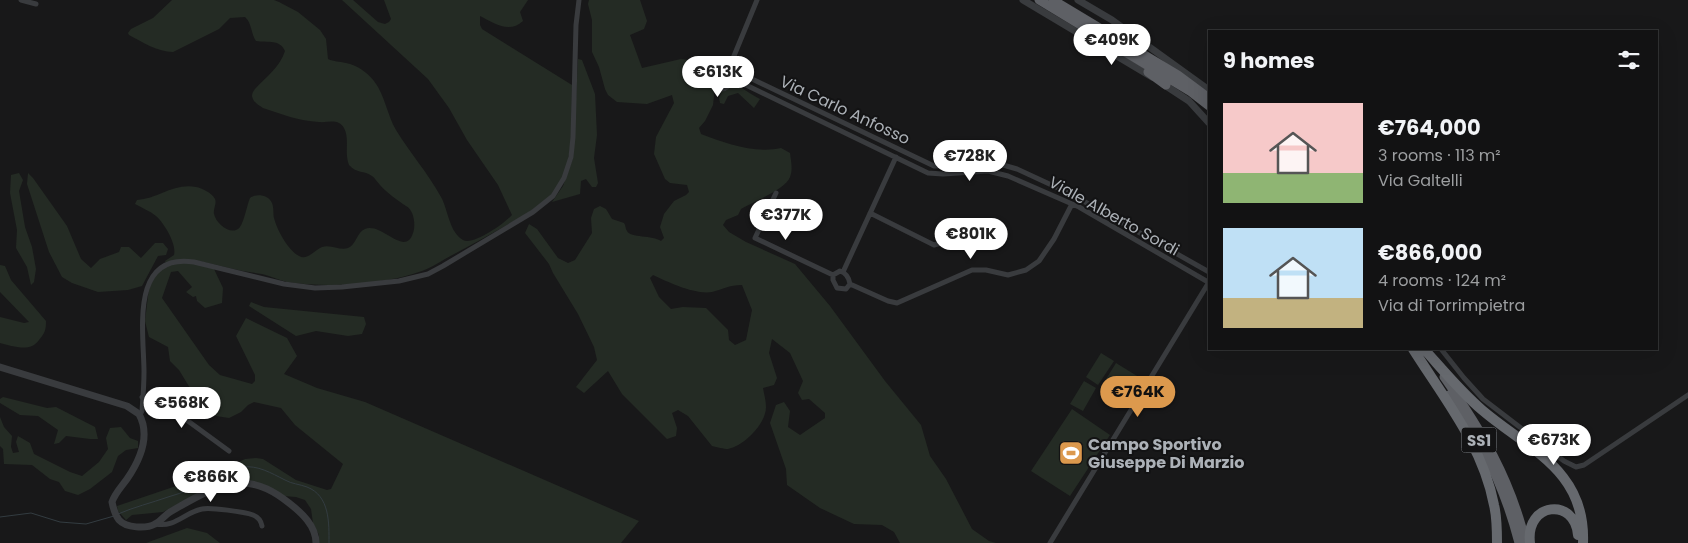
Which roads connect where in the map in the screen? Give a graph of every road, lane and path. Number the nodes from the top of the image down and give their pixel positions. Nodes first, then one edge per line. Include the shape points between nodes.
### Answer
1 (21, 0) edge
2 (578, 0) edge
3 (757, 0) edge
4 (1023, 0) edge
5 (1039, 0) edge
6 (1053, 0) edge
7 (1078, 0) edge
8 (36, 4) dead end
9 (1108, 41) junction
10 (729, 68) junction
11 (724, 76) junction
12 (1191, 78) junction
13 (728, 84) junction
14 (1166, 86) junction
15 (1208, 89) edge
16 (1208, 95) edge
17 (1208, 95) edge
18 (1208, 105) edge
19 (1208, 123) edge
20 (848, 125) junction
21 (845, 132) junction
22 (896, 157) junction
23 (776, 193) dead end
24 (1072, 204) junction
25 (870, 213) junction
26 (945, 242) dead end
27 (1208, 271) edge
28 (843, 272) junction
29 (834, 275) junction
30 (1208, 281) edge
31 (850, 284) junction
32 (1208, 284) edge
33 (1414, 350) edge
34 (1414, 350) edge
35 (1425, 350) edge
36 (1425, 350) edge
37 (1443, 350) edge
38 (0, 367) edge
39 (1688, 396) edge
40 (142, 397) junction
41 (140, 415) junction
42 (228, 451) dead end
43 (155, 524) junction
44 (262, 526) dead end
45 (316, 543) edge
46 (1050, 543) edge
47 (1497, 543) edge
48 (1520, 543) edge
49 (1528, 543) edge
50 (1578, 543) edge
51 (1582, 543) edge

1 - 8 street
2 - 40 street via 572,150 564,178 550,199 443,266 428,274 399,281 304,287 189,261 165,264 152,278 144,300
3 - 10 street
4 - 14 street
5 - 9 highway
6 - 16 highway
7 - 12 street via 1112,20
9 - 14 highway
9 - 18 highway
10 - 11 street
10 - 20 street, Via Carlo Anfosso
11 - 13 street
11 - 13 street via 717,77 715,83 721,88
12 - 15 street
12 - 17 highway
13 - 21 street, Viale Alberto Sordi via 746,85
14 - 19 street via 1188,101
20 - 21 street
20 - 27 street, Via Carlo Anfosso via 934,166 990,163 1017,169 1071,194
21 - 22 street, Viale Alberto Sordi
22 - 24 street, Viale Alberto Sordi via 933,174 996,172
22 - 25 street
23 - 29 street via 755,238
24 - 30 street, Viale Alberto Sordi
24 - 31 street via 1039,261 1026,270 1001,275 972,270 897,303
25 - 26 street via 934,245
25 - 28 street
28 - 29 street
28 - 31 street
29 - 31 street via 837,288 846,290
32 - 46 street
33 - 47 highway via 1482,463 1494,504
34 - 48 highway, SS1 via 1482,445 1502,489
35 - 49 highway, SS1 via 1491,448
36 - 51 highway via 1472,401 1544,457 1568,482 1582,523
37 - 39 street via 1469,384 1492,406 1564,462 1576,467 1584,465
38 - 41 street via 127,406
40 - 41 street
40 - 42 street via 177,413
41 - 43 street via 144,434 141,453 114,497 113,505 122,522 134,526
43 - 44 street via 168,525 208,508 248,514 259,518
43 - 45 street via 172,511 215,489 249,484 271,490 299,511 314,529
49 - 50 highway via 1533,521 1540,514 1554,509 1565,512 1572,519 1577,528

